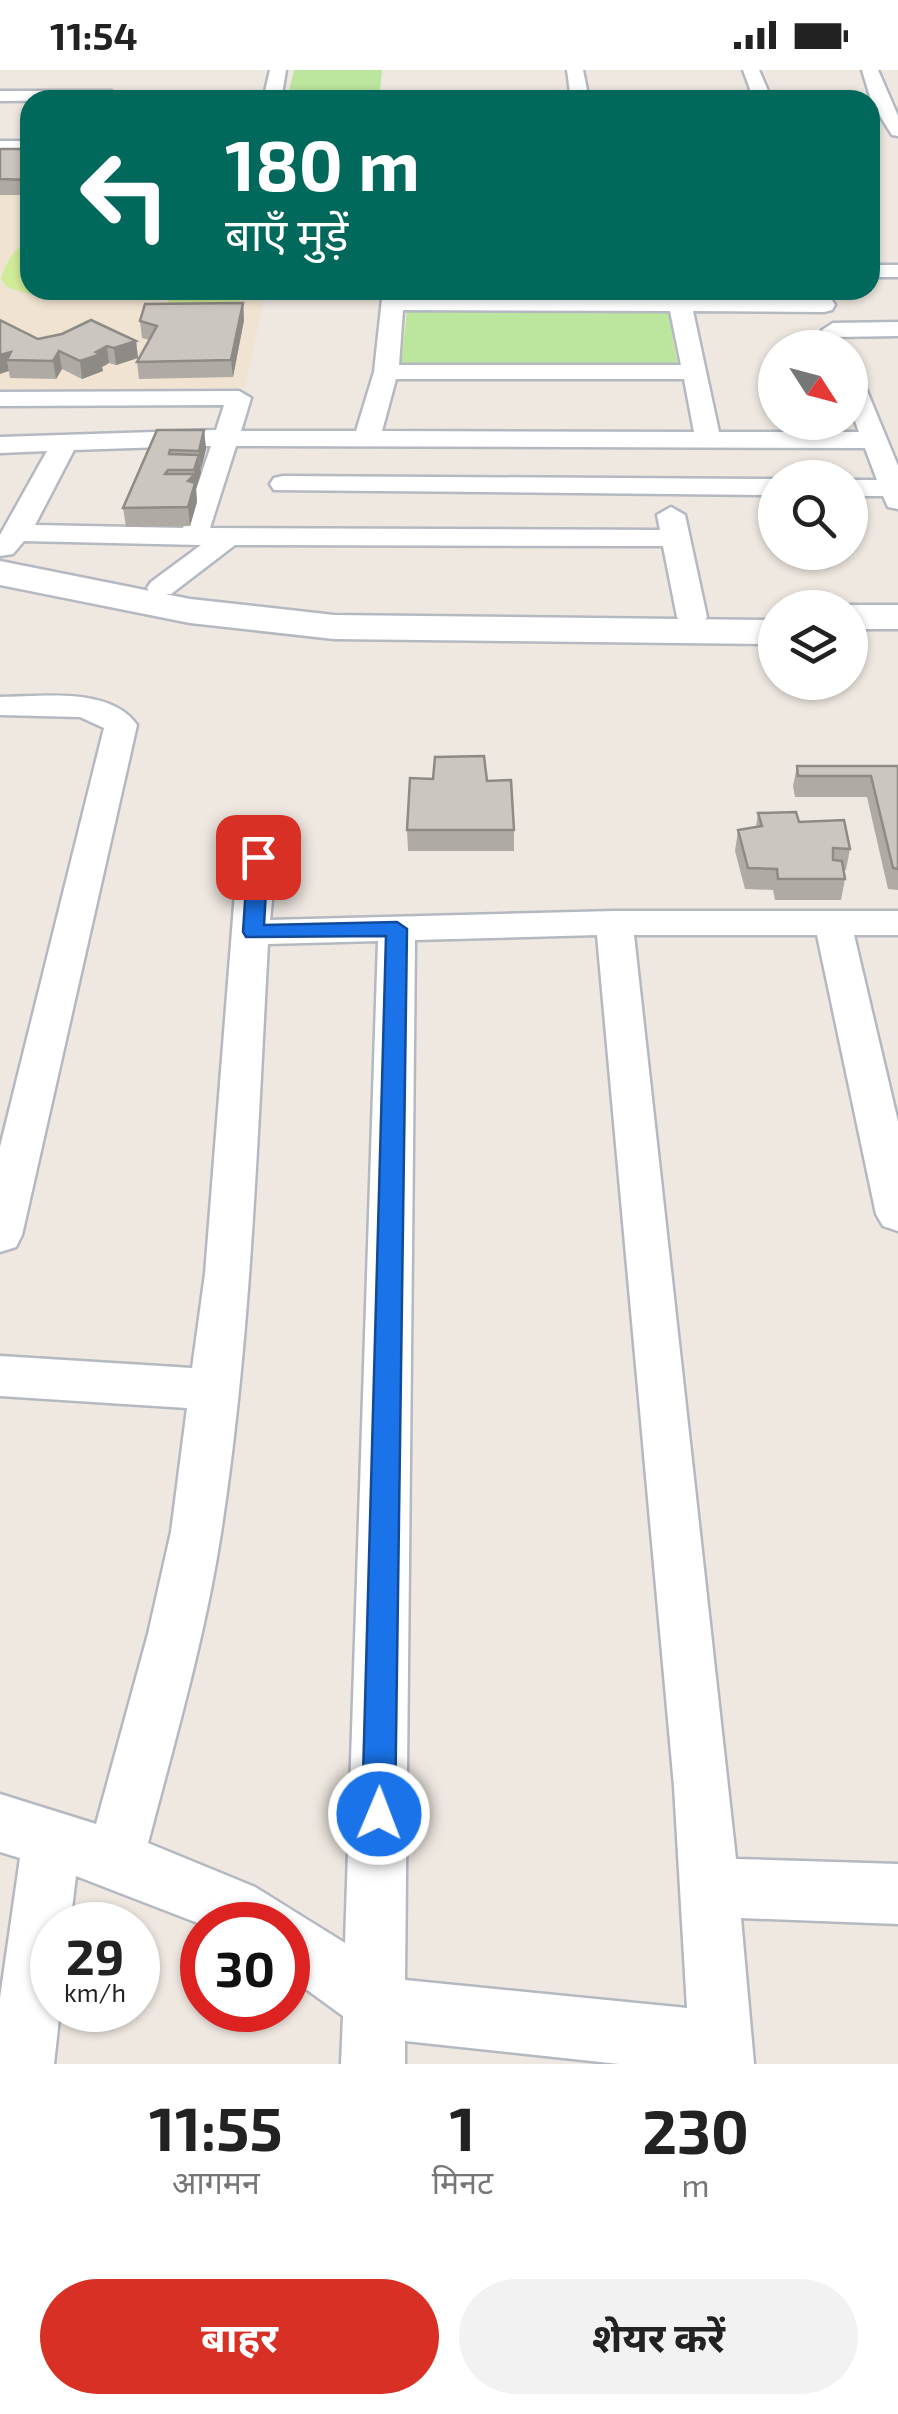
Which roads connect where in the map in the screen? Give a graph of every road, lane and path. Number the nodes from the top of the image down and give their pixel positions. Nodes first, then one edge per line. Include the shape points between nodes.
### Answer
1 (883, 103) edge
2 (898, 131) edge
3 (393, 300) edge
4 (536, 300) edge
5 (774, 300) edge
6 (822, 300) edge
7 (680, 304) junction
8 (898, 329) edge
9 (833, 330) edge
10 (868, 333) edge
11 (386, 372) junction
12 (694, 372) junction
13 (0, 399) edge
14 (868, 422) edge
15 (151, 438) junction
16 (367, 438) junction
17 (224, 439) junction
18 (708, 439) junction
19 (66, 440) junction
20 (875, 440) junction
21 (0, 445) edge
22 (140, 470) edge
23 (282, 484) dead end
24 (665, 487) junction
25 (758, 487) edge
26 (868, 490) edge
27 (896, 492) edge
28 (129, 503) edge
29 (118, 536) junction
30 (194, 536) junction
31 (229, 537) junction
32 (676, 538) junction
33 (6, 547) edge
34 (0, 573) edge
35 (162, 588) junction
36 (692, 616) junction
37 (758, 617) edge
38 (868, 617) edge
39 (898, 617) edge
40 (758, 632) edge
41 (868, 632) edge
42 (898, 632) edge
43 (0, 706) edge
44 (262, 834) dead end
45 (614, 923) junction
46 (898, 923) edge
47 (833, 924) junction
48 (397, 929) junction
49 (253, 932) junction
50 (898, 1214) edge
51 (0, 1235) edge
52 (0, 1376) edge
53 (216, 1388) junction
54 (26, 1831) edge
55 (115, 1859) junction
56 (709, 1887) junction
57 (898, 1894) edge
58 (221, 1902) edge
59 (310, 1954) edge
60 (375, 2002) junction
61 (722, 2053) edge
62 (22, 2064) edge
63 (373, 2064) edge

1 - 2 street
3 - 11 street
4 - 7 street
5 - 7 street
6 - 9 street
7 - 12 street
8 - 10 street
11 - 12 street
11 - 16 street
12 - 18 street
13 - 17 street via 240,398
14 - 20 street
15 - 17 street
15 - 19 street
15 - 22 street
16 - 17 street
16 - 18 street
17 - 30 street
18 - 20 street
19 - 21 street
19 - 33 street
20 - 27 street
23 - 24 street
24 - 25 street
24 - 32 street
26 - 27 street
28 - 29 street
29 - 30 street
29 - 33 street
30 - 31 street
31 - 32 street
31 - 35 street
32 - 36 street
33 - 35 street
34 - 40 street via 190,611 334,627
35 - 36 street via 366,614
36 - 37 street
38 - 39 street
41 - 42 street
43 - 51 street via 77,709 121,725
44 - 49 street
45 - 47 street
45 - 48 street
45 - 56 street
46 - 47 street
47 - 50 street
48 - 49 street
48 - 60 street
49 - 53 street
52 - 53 street
53 - 55 street via 179,1617
54 - 55 street
54 - 62 street
55 - 58 street
56 - 57 street
56 - 61 street
59 - 60 street
60 - 61 street
60 - 63 street

